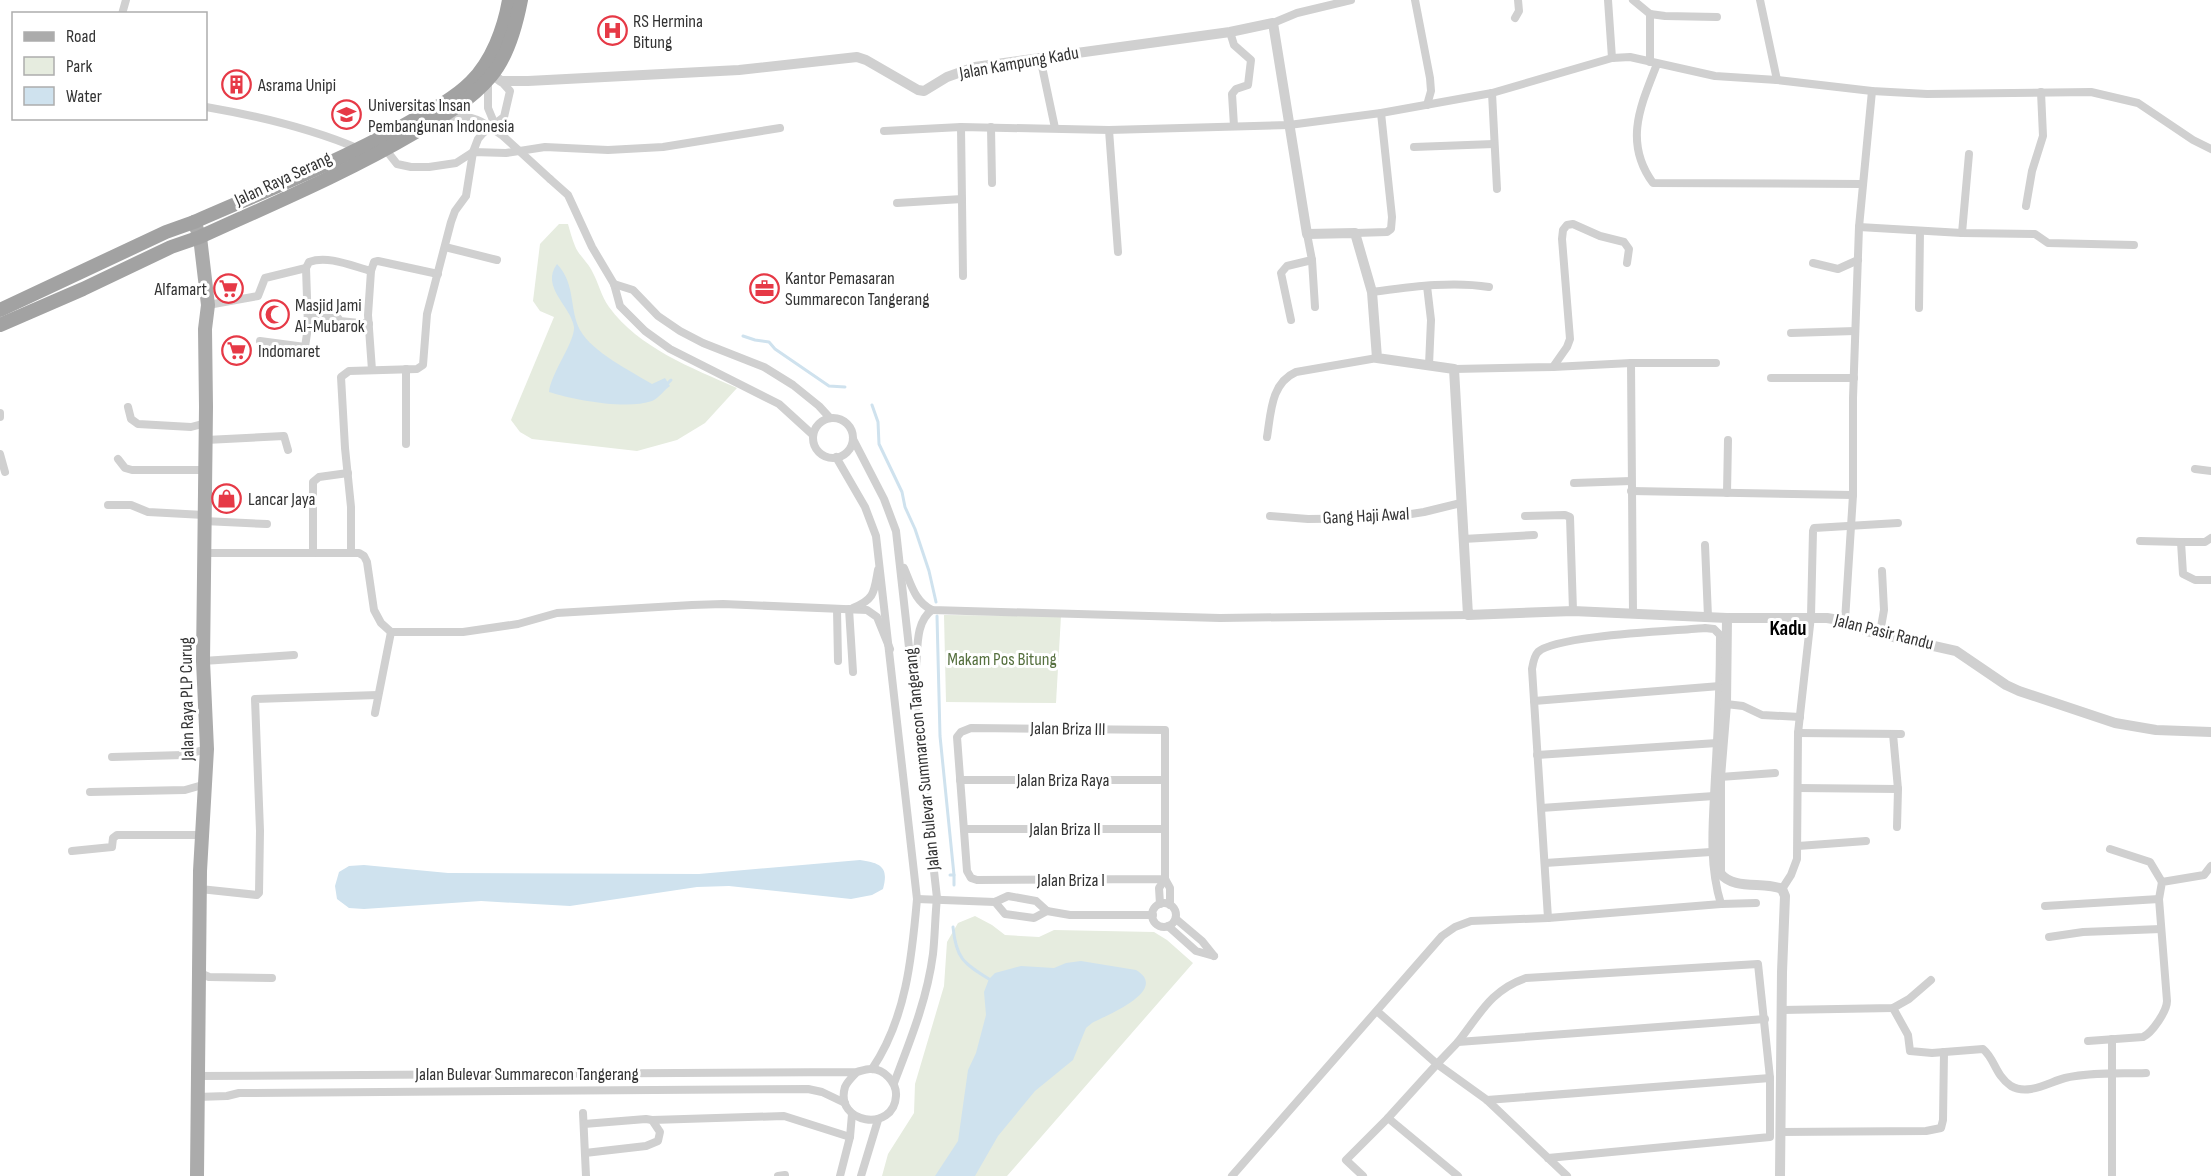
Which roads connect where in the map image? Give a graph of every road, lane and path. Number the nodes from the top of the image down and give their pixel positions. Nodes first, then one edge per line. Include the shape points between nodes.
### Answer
1 (509, 0) edge
2 (521, 0) edge
3 (1351, 0) edge
4 (1415, 0) edge
5 (1518, 0) edge
6 (1618, 0) edge
7 (1633, 0) edge
8 (1760, 0) edge
9 (1608, 1) edge
10 (1650, 14) junction
11 (1717, 17) dead end
12 (1515, 18) dead end
13 (1273, 24) junction
14 (1230, 32) junction
15 (1040, 57) junction
16 (1612, 58) junction
17 (1654, 62) junction
18 (491, 76) junction
19 (1777, 80) junction
20 (1872, 91) junction
21 (2041, 92) junction
22 (1492, 93) junction
23 (1426, 105) junction
24 (207, 107) edge
25 (1381, 113) junction
26 (438, 119) junction
27 (490, 122) junction
28 (1289, 125) junction
29 (1234, 126) junction
30 (961, 127) junction
31 (991, 127) junction
32 (780, 128) dead end
33 (1055, 128) junction
34 (1109, 130) junction
35 (884, 131) dead end
36 (1494, 144) junction
37 (1414, 147) dead end
38 (2211, 149) edge
39 (359, 150) junction
40 (386, 150) junction
41 (473, 152) junction
42 (1969, 154) dead end
43 (992, 183) dead end
44 (1862, 184) junction
45 (1497, 189) dead end
46 (962, 199) junction
47 (897, 204) dead end
48 (2026, 206) dead end
49 (194, 222) junction
50 (1859, 227) junction
51 (1920, 231) junction
52 (1355, 233) junction
53 (1962, 233) junction
54 (1307, 234) junction
55 (200, 237) junction
56 (2134, 245) dead end
57 (445, 247) junction
58 (1118, 252) dead end
59 (497, 260) dead end
60 (1312, 260) junction
61 (1858, 260) junction
62 (1627, 263) dead end
63 (1813, 263) dead end
64 (306, 268) junction
65 (371, 271) junction
66 (438, 274) junction
67 (963, 276) dead end
68 (614, 284) junction
69 (1427, 286) junction
70 (1489, 287) dead end
71 (1372, 292) junction
72 (208, 305) junction
73 (1315, 307) dead end
74 (1919, 308) dead end
75 (0, 310) edge
76 (308, 315) junction
77 (1291, 320) dead end
78 (369, 324) junction
79 (0, 325) edge
80 (1855, 331) junction
81 (1791, 333) dead end
82 (260, 341) dead end
83 (1377, 358) junction
84 (1631, 363) junction
85 (1716, 363) dead end
86 (1429, 365) junction
87 (1553, 367) junction
88 (406, 369) junction
89 (1454, 369) junction
90 (372, 370) junction
91 (1771, 378) dead end
92 (1854, 378) junction
93 (128, 406) dead end
94 (830, 418) junction
95 (206, 423) junction
96 (813, 435) junction
97 (1267, 437) dead end
98 (206, 440) junction
99 (853, 440) junction
100 (1728, 440) dead end
101 (406, 444) dead end
102 (288, 450) dead end
103 (0, 454) edge
104 (836, 457) junction
105 (118, 459) dead end
106 (2195, 469) dead end
107 (205, 470) junction
108 (2211, 471) edge
109 (5, 472) dead end
110 (348, 473) junction
111 (1574, 483) dead end
112 (1631, 486) junction
113 (1727, 493) junction
114 (1853, 495) junction
115 (1461, 504) junction
116 (108, 505) dead end
117 (1270, 516) dead end
118 (1525, 516) dead end
119 (204, 518) junction
120 (1898, 523) dead end
121 (267, 524) dead end
122 (1851, 525) junction
123 (1534, 535) dead end
124 (2211, 538) edge
125 (1463, 539) junction
126 (2140, 541) dead end
127 (2181, 542) junction
128 (1705, 546) dead end
129 (351, 552) junction
130 (203, 553) junction
131 (313, 553) junction
132 (880, 559) junction
133 (900, 559) junction
134 (1882, 572) dead end
135 (2211, 580) edge
136 (837, 609) junction
137 (849, 609) junction
138 (932, 610) junction
139 (1574, 611) junction
140 (1633, 614) junction
141 (1468, 615) junction
142 (1811, 616) junction
143 (1708, 617) junction
144 (1726, 618) junction
145 (1845, 621) junction
146 (391, 632) junction
147 (1880, 633) junction
148 (890, 649) junction
149 (294, 655) dead end
150 (203, 661) junction
151 (838, 661) dead end
152 (853, 672) dead end
153 (914, 682) junction
154 (1720, 686) junction
155 (378, 695) junction
156 (1534, 701) junction
157 (1726, 704) junction
158 (375, 713) dead end
159 (1800, 717) junction
160 (2211, 732) edge
161 (1798, 734) junction
162 (1717, 743) junction
163 (207, 749) junction
164 (1537, 755) junction
165 (112, 756) dead end
166 (1775, 773) dead end
167 (1720, 777) junction
168 (960, 780) junction
169 (1165, 780) junction
170 (206, 784) junction
171 (1798, 788) junction
172 (1898, 789) junction
173 (90, 792) dead end
174 (1714, 796) junction
175 (1541, 808) junction
176 (1898, 827) dead end
177 (964, 829) junction
178 (1165, 829) junction
179 (202, 835) junction
180 (1866, 841) dead end
181 (1798, 846) junction
182 (2110, 849) dead end
183 (72, 851) dead end
184 (1711, 852) junction
185 (1545, 863) junction
186 (2211, 866) edge
187 (1165, 879) junction
188 (2162, 882) junction
189 (200, 889) junction
190 (1782, 889) junction
191 (937, 898) junction
192 (917, 899) junction
193 (2159, 899) junction
194 (995, 902) junction
195 (1756, 903) dead end
196 (1160, 904) junction
197 (1721, 904) junction
198 (1170, 905) junction
199 (2045, 906) dead end
200 (1047, 911) junction
201 (1153, 915) junction
202 (1548, 918) junction
203 (1176, 919) junction
204 (1168, 926) junction
205 (2161, 929) junction
206 (2049, 937) dead end
207 (198, 972) junction
208 (272, 978) dead end
209 (1931, 980) dead end
210 (1893, 1008) junction
211 (1782, 1010) junction
212 (1378, 1012) junction
213 (1765, 1019) junction
214 (2112, 1040) junction
215 (2088, 1041) dead end
216 (1458, 1042) junction
217 (1944, 1052) junction
218 (1437, 1064) junction
219 (872, 1069) junction
220 (857, 1072) junction
221 (703, 1073) junction
222 (2146, 1073) dead end
223 (471, 1075) junction
224 (2111, 1075) junction
225 (197, 1076) junction
226 (238, 1076) junction
227 (1770, 1078) junction
228 (894, 1083) junction
229 (703, 1090) junction
230 (471, 1091) junction
231 (239, 1093) junction
232 (197, 1097) junction
233 (1487, 1100) junction
234 (844, 1102) junction
235 (583, 1113) dead end
236 (852, 1114) junction
237 (1388, 1118) junction
238 (652, 1120) junction
239 (879, 1120) junction
240 (584, 1124) junction
241 (1780, 1132) junction
242 (850, 1137) junction
243 (585, 1153) junction
244 (1548, 1158) junction
245 (197, 1176) edge
246 (586, 1176) edge
247 (778, 1176) edge
248 (785, 1176) edge
249 (840, 1176) edge
250 (861, 1176) edge
251 (1232, 1176) edge
252 (1364, 1176) edge
253 (1458, 1176) edge
254 (1567, 1176) edge
255 (1780, 1176) edge
256 (2112, 1176) edge

1 - 18 highway, Jalan Raya Serang
2 - 18 highway, Jalan Raya Serang via 510,44
3 - 13 street, Jalan Kampung Kadu via 1297,13
4 - 23 street via 1430,78
5 - 12 street
6 - 9 street
7 - 10 street
8 - 19 street
9 - 16 street
10 - 11 street
10 - 17 street
13 - 14 street, Jalan Kampung Kadu
13 - 28 street
14 - 15 street, Jalan Kampung Kadu
14 - 29 street via 1234,45 1251,60 1250,82 1232,93
15 - 18 street, Jalan Kampung Kadu via 975,67 924,91 857,57 729,71
15 - 33 street
16 - 17 street
16 - 22 street
17 - 19 street via 1715,76
17 - 44 street via 1636,128 1640,162 1653,183
18 - 26 highway, Jalan Raya Serang via 475,94
18 - 27 street, Jalan Bulevar Summarecon Tangerang
18 - 39 highway, Jalan Raya Serang via 470,82 438,106
18 - 41 street via 510,92 504,117 483,133
19 - 20 street
20 - 21 street
20 - 44 street
21 - 38 street via 2091,92 2138,103
21 - 48 street via 2043,136
22 - 23 street
22 - 36 street
23 - 25 street
24 - 39 street via 301,128
25 - 28 street
25 - 52 street via 1391,229
26 - 27 street via 458,116
26 - 40 highway, Jalan Raya Serang
27 - 68 street, Jalan Bulevar Summarecon Tangerang, bridge via 567,195
28 - 29 street
28 - 54 street
29 - 34 street
30 - 31 street
30 - 35 street
30 - 46 street
31 - 33 street
31 - 43 street
32 - 41 street via 663,147 545,147 506,153
33 - 34 street
34 - 58 street
36 - 37 street
36 - 45 street
39 - 49 highway, Jalan Raya Serang
40 - 41 street via 397,164 429,168 456,163
40 - 55 highway, Jalan Raya Serang
41 - 57 street via 466,196 455,211
42 - 53 street
44 - 50 street
46 - 47 street
46 - 67 street
49 - 55 main road, Jalan Raya PLP Curug
49 - 75 highway, Jalan Raya Serang
50 - 51 street
50 - 61 street
51 - 53 street
51 - 74 street
52 - 54 street
52 - 71 street
53 - 56 street via 2035,234 2048,243
54 - 60 street
55 - 72 main road, Jalan Raya PLP Curug
55 - 79 highway, Jalan Raya Serang
57 - 59 street
57 - 66 street
60 - 73 street
60 - 77 street via 1287,266 1281,273
61 - 63 street via 1838,269
61 - 80 street
62 - 87 street via 1629,249 1624,242 1573,224 1564,226 1570,339
64 - 65 street via 310,261 321,260
64 - 72 street via 265,278 258,296
64 - 76 street
65 - 66 street via 378,261
65 - 78 street
66 - 88 street via 427,314 423,365
68 - 94 street, Jalan Bulevar Summarecon Tangerang via 633,290 658,316 680,331 765,367 793,385
68 - 96 street, Jalan Bulevar Summarecon Tangerang via 620,306 645,331 670,349 779,404
69 - 70 street
69 - 71 street
69 - 86 street via 1431,320
71 - 83 street
72 - 95 main road, Jalan Raya PLP Curug
76 - 78 street
76 - 82 street via 305,347
78 - 90 street
80 - 81 street
80 - 92 street
83 - 86 street
83 - 97 street via 1286,377 1274,398
84 - 85 street
84 - 87 street
84 - 112 street
86 - 89 street
87 - 89 street
88 - 90 street
88 - 101 street
89 - 115 street
90 - 110 street via 349,370 341,377
91 - 92 street
92 - 114 street
93 - 95 street via 133,423 191,427
94 - 96 street via 817,426
94 - 99 street, Jalan Bulevar Summarecon Tangerang via 845,421 852,429
95 - 98 main road, Jalan Raya PLP Curug
96 - 104 street, Jalan Bulevar Summarecon Tangerang via 821,454
98 - 102 street via 284,436
98 - 107 main road, Jalan Raya PLP Curug
99 - 104 street via 846,453
99 - 133 street, Jalan Bulevar Summarecon Tangerang via 884,499 896,531
100 - 113 street
103 - 109 street
104 - 132 street, Jalan Bulevar Summarecon Tangerang via 866,507
105 - 107 street via 132,470
106 - 108 street
107 - 119 main road, Jalan Raya PLP Curug
110 - 129 street
110 - 131 street via 319,477 313,482
111 - 112 street
112 - 113 street
112 - 140 street
113 - 114 street
114 - 122 street
115 - 117 street, Gang Haji Awal via 1385,518
115 - 125 street
116 - 119 street via 131,505 148,512
118 - 139 street via 1570,517
119 - 121 street
119 - 130 main road, Jalan Raya PLP Curug
120 - 122 street
122 - 142 street via 1814,528
122 - 145 street
123 - 125 street
124 - 127 street via 2205,542
125 - 141 street
126 - 127 street
127 - 135 street via 2183,574 2194,580
128 - 143 street
129 - 131 street
129 - 146 street via 365,558 374,610
130 - 131 street
130 - 150 main road, Jalan Raya PLP Curug
132 - 137 street via 874,592 866,603
132 - 148 street, Jalan Bulevar Summarecon Tangerang
133 - 138 street via 918,600
133 - 153 street, Jalan Bulevar Summarecon Tangerang
134 - 147 street via 1884,610
136 - 137 street
136 - 146 street via 723,604 577,611 463,632
136 - 151 street
137 - 148 street via 867,610 877,617
137 - 152 street
138 - 141 street via 1220,618
138 - 153 street via 921,622
139 - 140 street, Jalan Pasir Randu
139 - 141 street, Jalan Pasir Randu
140 - 143 street, Jalan Pasir Randu
142 - 144 street, Jalan Pasir Randu
142 - 145 street, Jalan Pasir Randu
142 - 159 street
143 - 144 street, Jalan Pasir Randu
144 - 157 street
145 - 147 street, Jalan Pasir Randu
146 - 155 street
147 - 160 street, Jalan Pasir Randu via 1947,647 2019,691 2115,723 2156,730
148 - 192 street, Jalan Bulevar Summarecon Tangerang
149 - 150 street
150 - 163 main road, Jalan Raya PLP Curug
153 - 191 street, Jalan Bulevar Summarecon Tangerang
154 - 156 street
154 - 156 street via 1720,635 1706,628 1578,639 1547,646 1534,658
154 - 162 street
155 - 158 street
155 - 189 street via 255,699 259,893
156 - 164 street
157 - 159 street via 1743,706 1762,716
157 - 167 street
159 - 161 street
161 - 171 street
161 - 172 street via 1897,734
162 - 164 street
162 - 174 street
163 - 165 street via 184,755
163 - 170 main road, Jalan Raya PLP Curug
164 - 175 street
166 - 167 street
167 - 190 street via 1720,873 1731,881
168 - 169 street, Jalan Briza Raya
168 - 169 street, Jalan Briza III via 957,737 971,728 1165,730
168 - 177 street
169 - 178 street
170 - 173 street via 185,789
170 - 179 main road, Jalan Raya PLP Curug
171 - 172 street
171 - 181 street
172 - 176 street
174 - 175 street
174 - 184 street
175 - 185 street
177 - 178 street, Jalan Briza II
177 - 187 street, Jalan Briza I via 968,872 977,880
178 - 187 street
179 - 183 street via 117,835 110,848
179 - 189 main road, Jalan Raya PLP Curug
180 - 181 street
181 - 190 street via 1795,868
182 - 188 street via 2150,862
184 - 185 street
184 - 197 street
185 - 202 street
186 - 188 street via 2204,875
187 - 196 street via 1159,888
187 - 198 street via 1170,888
188 - 193 street
189 - 207 main road, Jalan Raya PLP Curug
190 - 211 street
191 - 192 street
191 - 194 street
191 - 228 street, Jalan Bulevar Summarecon Tangerang via 926,991
192 - 219 street, Jalan Bulevar Summarecon Tangerang via 906,987 884,1051
193 - 199 street
193 - 205 street
194 - 200 street via 1008,896 1036,901
194 - 200 street via 1005,914 1034,918
195 - 197 street
196 - 198 street
196 - 201 street
197 - 202 street
198 - 203 street
200 - 201 street via 1070,915
201 - 204 street via 1158,925
202 - 212 street via 1471,921 1455,927 1442,936
203 - 204 street
203 - 204 street via 1214,956 1196,951
205 - 206 street
205 - 214 street via 2167,1006 2147,1036
207 - 208 street via 209,977
207 - 225 main road, Jalan Raya PLP Curug
209 - 210 street
210 - 211 street
210 - 217 street via 1908,1035 1910,1051
211 - 241 street
212 - 218 street
212 - 251 street
213 - 216 street
213 - 216 street via 1760,968 1755,963 1526,978 1500,990
213 - 227 street
214 - 215 street
214 - 224 street
216 - 218 street
217 - 224 street via 1983,1049 2001,1077 2020,1089 2064,1078
217 - 241 street via 1941,1128
218 - 233 street
218 - 237 street
219 - 220 street, Jalan Bulevar Summarecon Tangerang
219 - 228 street via 885,1073
220 - 221 street, Jalan Bulevar Summarecon Tangerang
220 - 234 street via 845,1085
221 - 223 street, Jalan Bulevar Summarecon Tangerang
221 - 229 street
222 - 224 street
223 - 226 street, Jalan Bulevar Summarecon Tangerang
223 - 230 street
224 - 256 street
225 - 226 street, Jalan Bulevar Summarecon Tangerang
225 - 232 main road, Jalan Raya PLP Curug
226 - 231 street
227 - 233 street
227 - 244 street via 1770,1137
228 - 239 street, Jalan Bulevar Summarecon Tangerang via 892,1109
229 - 230 street, Jalan Bulevar Summarecon Tangerang
229 - 234 street, Jalan Bulevar Summarecon Tangerang via 808,1089
230 - 231 street, Jalan Bulevar Summarecon Tangerang
231 - 232 street, Jalan Bulevar Summarecon Tangerang
232 - 245 main road, Jalan Raya PLP Curug
233 - 244 street
234 - 236 street
235 - 240 street
236 - 239 street via 864,1120
236 - 242 street
237 - 252 street via 1346,1160
237 - 253 street
238 - 240 street
238 - 242 street via 784,1116
238 - 243 street via 660,1132 654,1144
239 - 250 street, Jalan Bulevar Summarecon Tangerang
240 - 243 street
241 - 255 street
242 - 249 street
243 - 246 street
244 - 254 street
247 - 248 street

